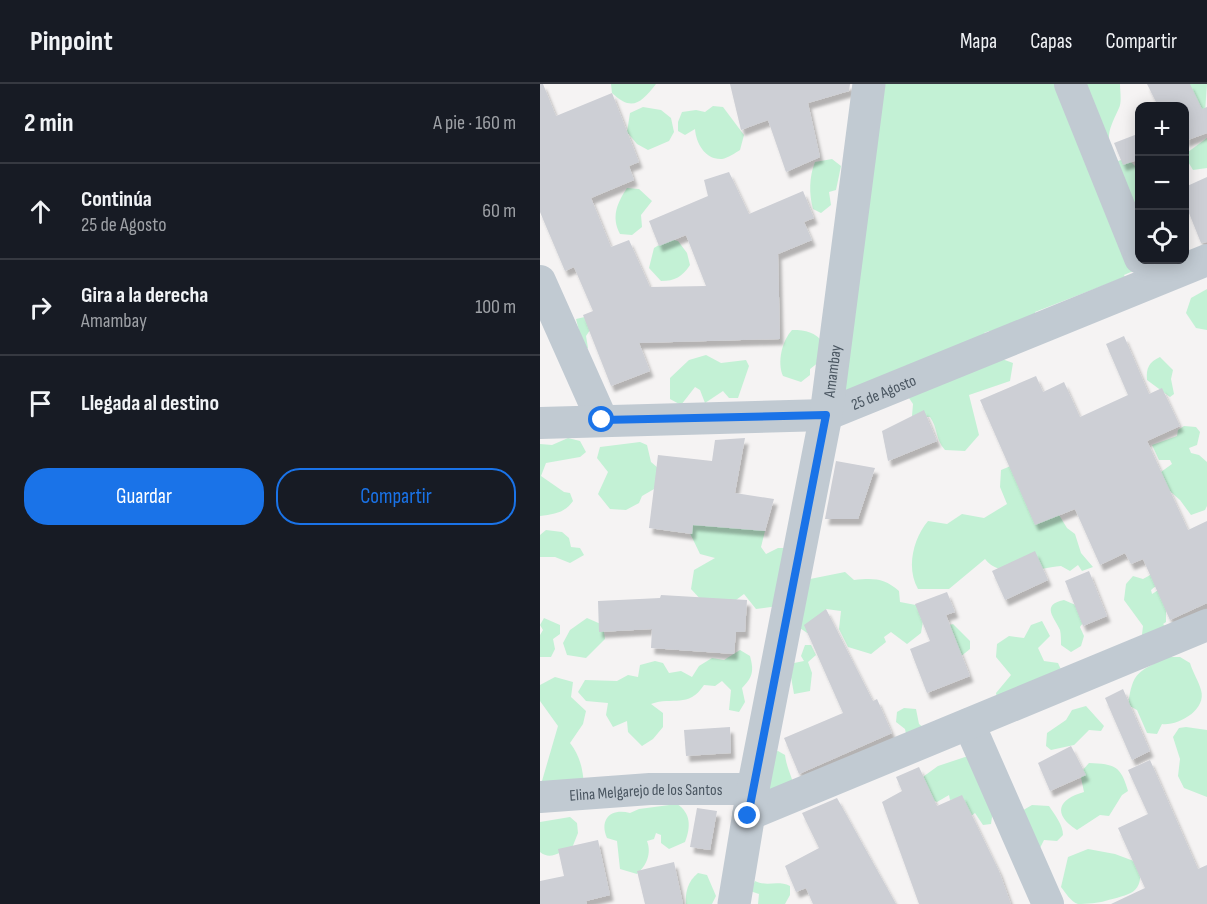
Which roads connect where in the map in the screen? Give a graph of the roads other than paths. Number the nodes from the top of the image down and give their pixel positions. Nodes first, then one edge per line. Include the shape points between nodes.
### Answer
1 (869, 84) edge
2 (1070, 84) edge
3 (1207, 260) edge
4 (1143, 267) edge
5 (540, 282) edge
6 (826, 415) junction
7 (602, 420) junction
8 (540, 423) edge
9 (1207, 625) edge
10 (969, 724) junction
11 (540, 797) edge
12 (751, 802) junction
13 (734, 904) edge
14 (1048, 904) edge

1 - 6 street, Amambay
2 - 4 street
3 - 4 street, 25 de Agosto
4 - 6 street, 25 de Agosto
5 - 7 street
6 - 7 street, 25 de Agosto
6 - 12 street, Amambay
7 - 8 street, 25 de Agosto
9 - 10 street
10 - 12 street
10 - 14 street
11 - 12 street, Elina Melgarejo de los Santos via 650,789
12 - 13 street, Amambay

